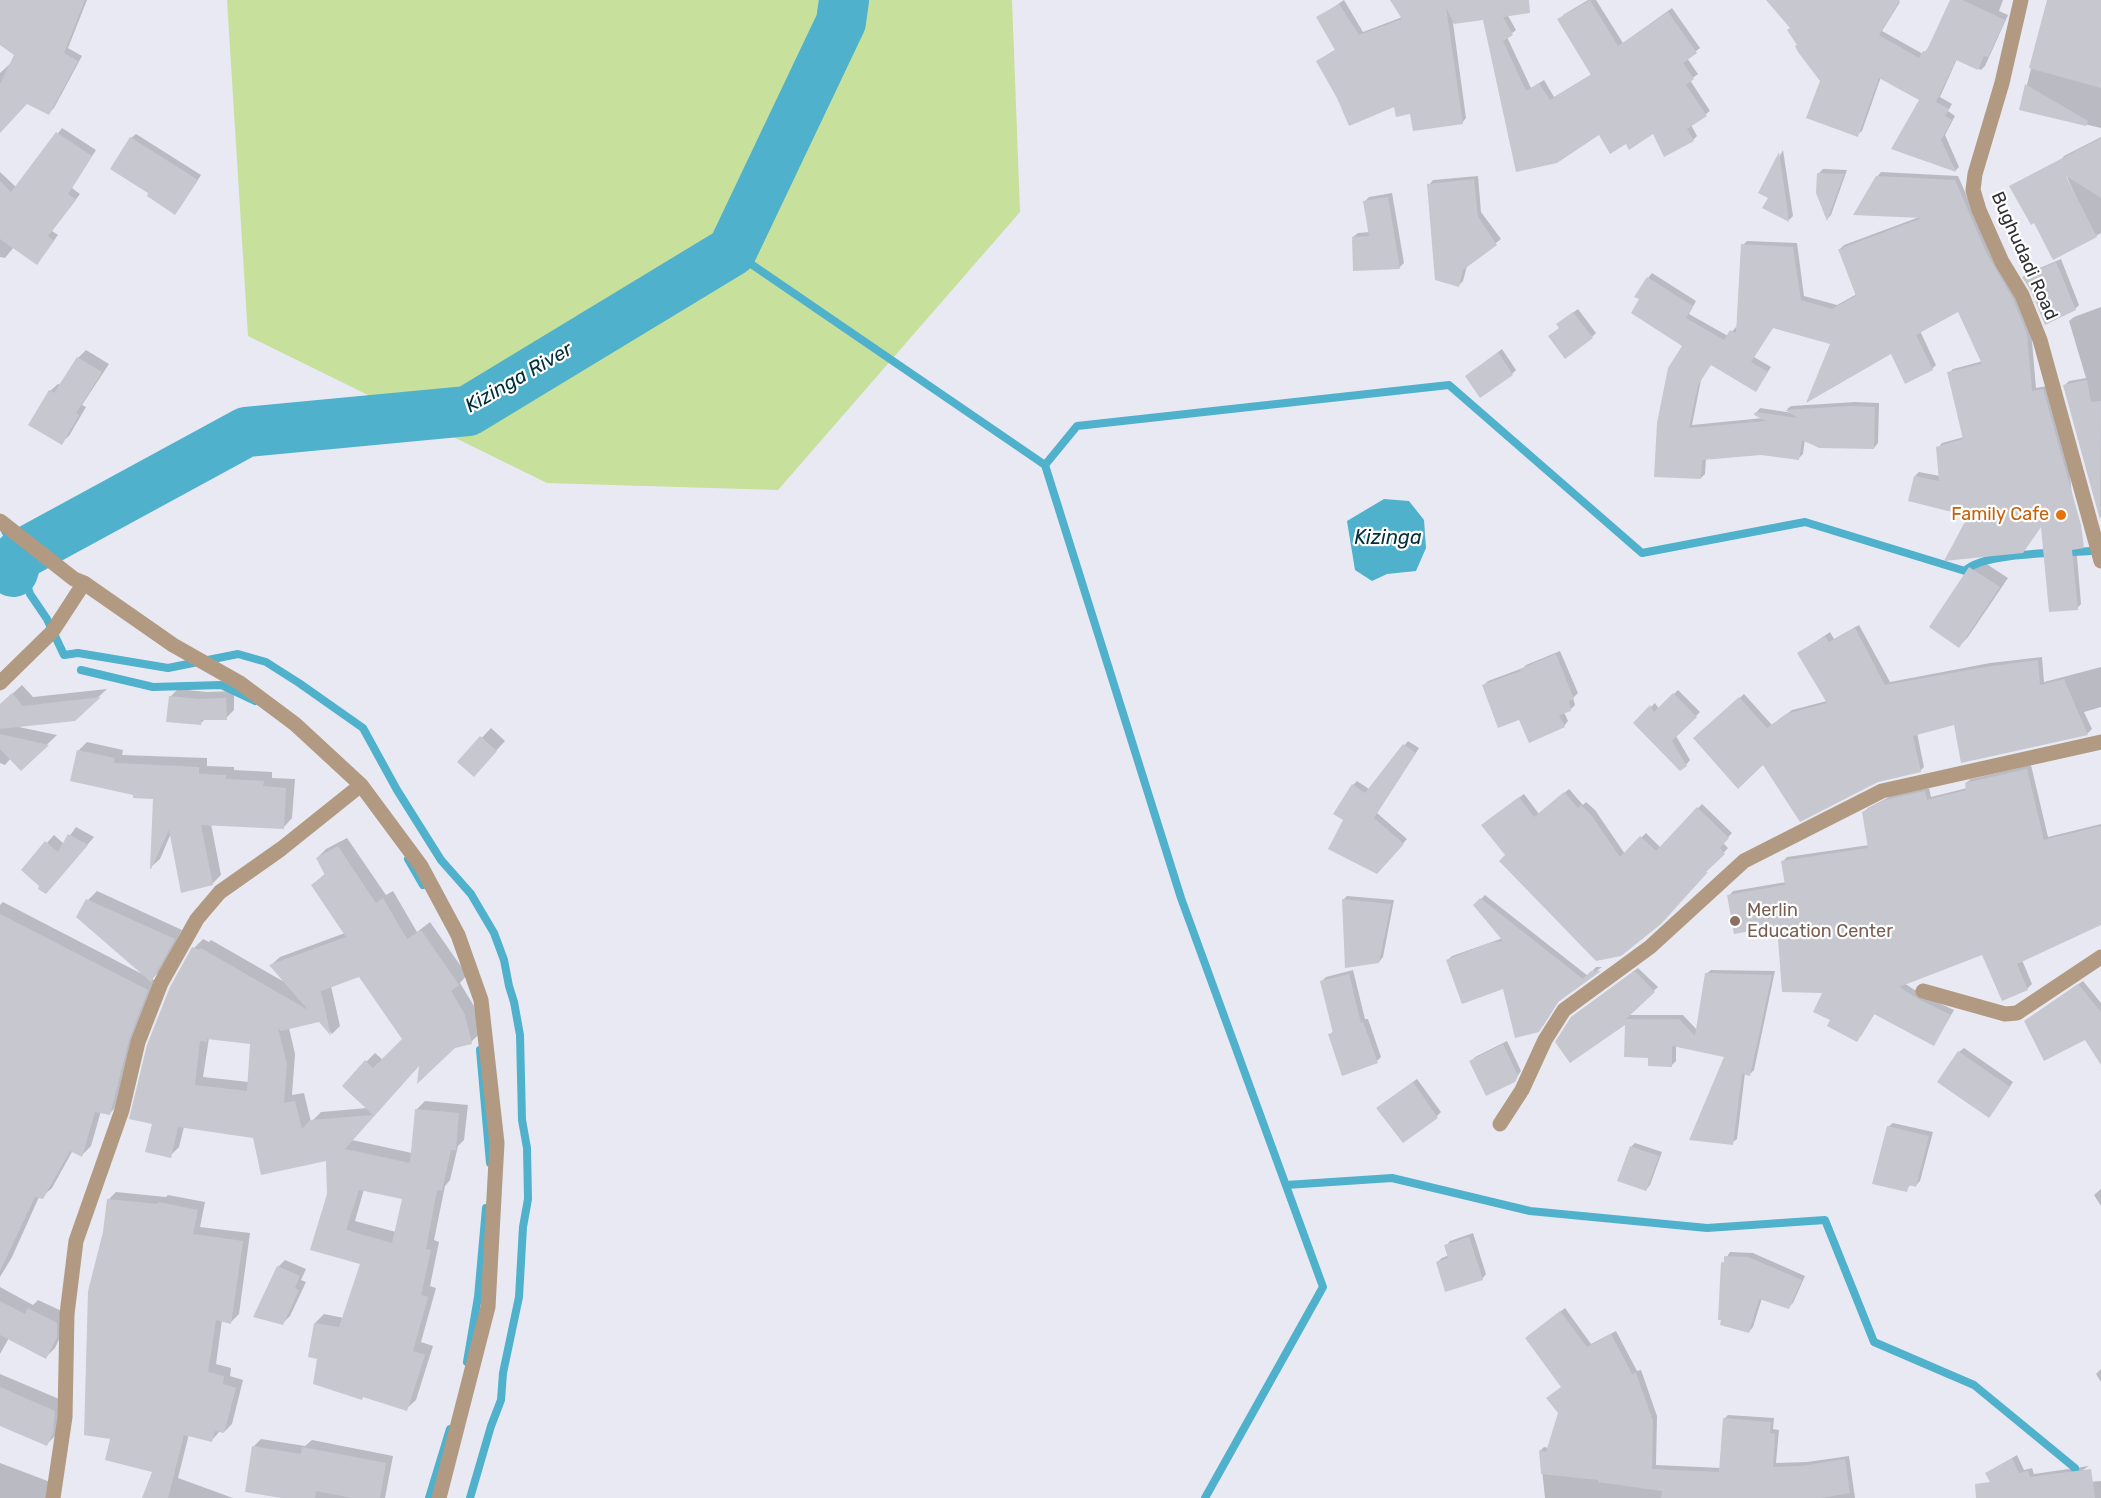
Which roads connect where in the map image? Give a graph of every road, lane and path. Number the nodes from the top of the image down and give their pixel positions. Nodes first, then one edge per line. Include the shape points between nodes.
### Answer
1 (2021, 0) edge
2 (0, 521) edge
3 (2101, 561) edge
4 (79, 581) junction
5 (0, 683) edge
6 (2101, 742) edge
7 (361, 785) junction
8 (2101, 957) edge
9 (1923, 990) dead end
10 (1500, 1124) dead end
11 (53, 1498) edge
12 (439, 1498) edge

1 - 3 street, Bughudadi Road via 1973,190 2040,340
2 - 4 street
4 - 5 street via 52,632
4 - 7 street via 173,645 240,683 296,724
6 - 10 street via 1882,791 1744,861 1650,947 1564,1010
7 - 11 street via 220,892 197,919 161,983 138,1042 115,1131 76,1241 67,1314 65,1417
7 - 12 street via 421,866 458,935 483,1012 497,1143 488,1307
8 - 9 street via 2017,1013 2005,1014

